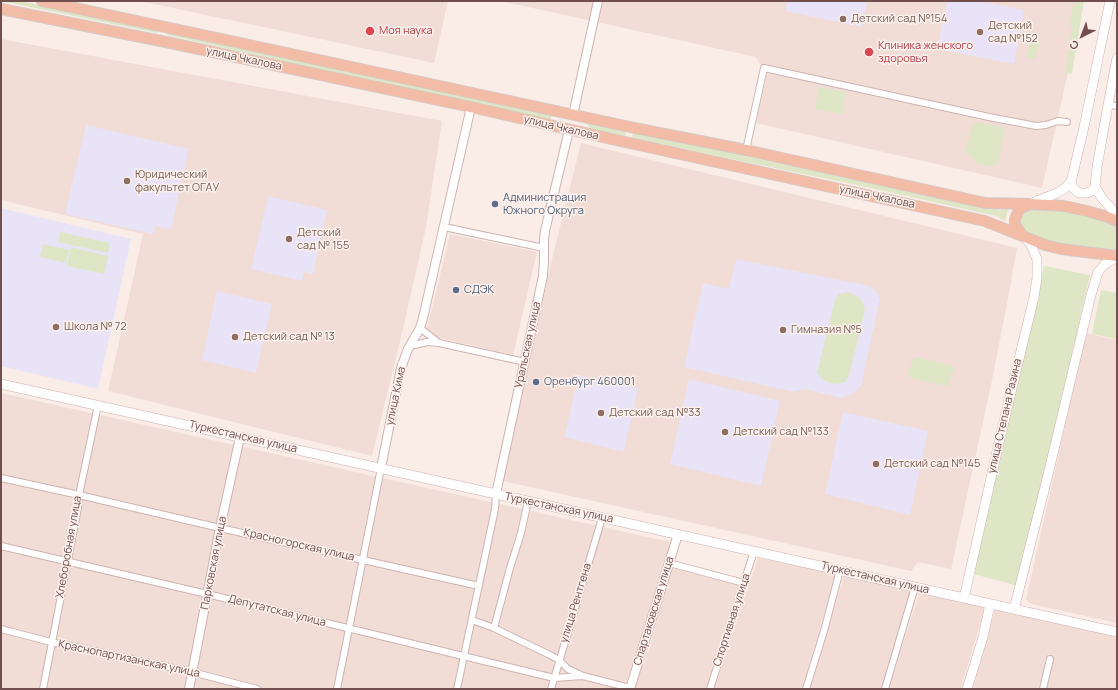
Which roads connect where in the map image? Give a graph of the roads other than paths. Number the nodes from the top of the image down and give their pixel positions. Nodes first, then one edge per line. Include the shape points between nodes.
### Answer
1 (42, 1) edge
2 (598, 1) edge
3 (1110, 1) edge
4 (1, 9) edge
5 (163, 26) junction
6 (161, 41) junction
7 (1117, 58) edge
8 (1112, 105) edge
9 (471, 107) junction
10 (573, 115) junction
11 (1067, 122) dead end
12 (630, 127) junction
13 (569, 130) junction
14 (627, 143) junction
15 (746, 150) junction
16 (1071, 182) junction
17 (1095, 186) junction
18 (1030, 204) junction
19 (1117, 215) edge
20 (1117, 221) edge
21 (444, 228) junction
22 (1024, 236) junction
23 (544, 248) junction
24 (1117, 256) edge
25 (420, 328) junction
26 (439, 343) junction
27 (410, 346) junction
28 (525, 362) junction
29 (1, 384) edge
30 (98, 405) junction
31 (240, 436) junction
32 (381, 468) junction
33 (1, 478) edge
34 (496, 494) junction
35 (78, 495) junction
36 (528, 502) junction
37 (602, 518) junction
38 (220, 528) junction
39 (678, 534) junction
40 (1, 546) edge
41 (754, 551) junction
42 (363, 560) junction
43 (67, 561) junction
44 (669, 563) junction
45 (840, 570) junction
46 (744, 583) junction
47 (479, 586) junction
48 (915, 587) junction
49 (207, 594) junction
50 (964, 598) junction
51 (990, 604) junction
52 (1014, 609) junction
53 (472, 620) junction
54 (494, 628) junction
55 (1, 629) edge
56 (349, 629) junction
57 (1117, 632) edge
58 (51, 642) junction
59 (464, 656) junction
60 (1050, 659) dead end
61 (559, 660) junction
62 (192, 672) junction
63 (583, 676) junction
64 (554, 678) junction
65 (630, 688) edge
66 (43, 689) edge
67 (188, 689) edge
68 (257, 689) edge
69 (337, 689) edge
70 (458, 689) edge
71 (551, 689) edge
72 (710, 689) edge
73 (806, 689) edge
74 (885, 689) edge
75 (967, 689) edge
76 (1043, 689) edge

1 - 5 main road, улица Чкалова
2 - 10 street, Уральская улица
3 - 16 main road
4 - 6 main road, улица Чкалова
5 - 6 main road
5 - 10 main road, улица Чкалова
6 - 9 main road, улица Чкалова
7 - 8 main road
8 - 17 main road
9 - 13 main road, улица Чкалова
9 - 21 street, улица Кима
10 - 12 main road, улица Чкалова
10 - 13 main road, Уральская улица
11 - 15 street via 1058,121 1036,126 764,68
12 - 14 main road
12 - 15 main road, улица Чкалова
13 - 14 main road, улица Чкалова
13 - 23 street, Уральская улица via 545,231
14 - 22 main road, улица Чкалова via 985,221
15 - 18 main road, улица Чкалова via 985,203
16 - 17 main road via 1072,188 1079,193 1092,191
16 - 18 main road via 1057,193
17 - 19 main road
18 - 20 main road, улица Чкалова via 1064,206
18 - 22 main road via 1021,208 1015,219 1015,225
21 - 23 street
21 - 25 street, улица Кима
22 - 24 main road, улица Чкалова via 1061,249
22 - 50 main road, улица Степана Разина via 1037,258 1035,291
23 - 28 street, Уральская улица via 543,276
24 - 52 main road via 1098,272 1091,294
25 - 26 street
25 - 27 street, улица Кима
26 - 27 street via 428,342
26 - 28 street
27 - 32 street, улица Кима via 401,368
28 - 34 street, Уральская улица
29 - 30 main road, Туркестанская улица
30 - 31 main road, Туркестанская улица
30 - 35 street, Хлеборобная улица
31 - 32 main road, Туркестанская улица
31 - 38 street, Парковская улица
32 - 34 main road, Туркестанская улица
32 - 42 street, улица Кима
33 - 35 street, Красногорская улица
34 - 36 main road, Туркестанская улица
34 - 47 street, Уральская улица
35 - 38 street, Красногорская улица
35 - 43 street, Хлеборобная улица via 78,508
36 - 37 main road, Туркестанская улица
36 - 54 street
37 - 39 main road, Туркестанская улица
37 - 61 street, улица Рентгена
38 - 42 street, Красногорская улица
38 - 49 street, Парковская улица
39 - 41 main road, Туркестанская улица
39 - 44 street, Спартаковская улица
40 - 43 street, Депутатская улица
41 - 45 main road, Туркестанская улица
41 - 46 street, Спортивная улица
42 - 47 street, Красногорская улица
42 - 56 street, улица Кима
43 - 49 street, Депутатская улица
43 - 58 street, Хлеборобная улица
44 - 46 street
44 - 65 street, Спартаковская улица
45 - 48 main road, Туркестанская улица
45 - 73 street
46 - 72 street, Спортивная улица
47 - 53 street, Уральская улица
48 - 50 main road, Туркестанская улица
48 - 74 street
49 - 56 street, Депутатская улица
49 - 62 street, Парковская улица
50 - 51 main road, Туркестанская улица
51 - 52 main road, Туркестанская улица
51 - 75 main road
52 - 57 main road, Туркестанская улица
53 - 54 street
53 - 59 street, Уральская улица
54 - 61 street
55 - 58 street, Краснопартизанская улица
56 - 59 street, Депутатская улица
56 - 69 street, улица Кима
58 - 62 street, Краснопартизанская улица
58 - 66 street, Хлеборобная улица
59 - 64 street, Депутатская улица
59 - 70 street, Уральская улица
60 - 76 street
61 - 63 street via 568,669
61 - 64 street, улица Рентгена
62 - 67 street, Парковская улица
62 - 68 street, Краснопартизанская улица
63 - 64 street
63 - 65 street
64 - 71 street, улица Рентгена

